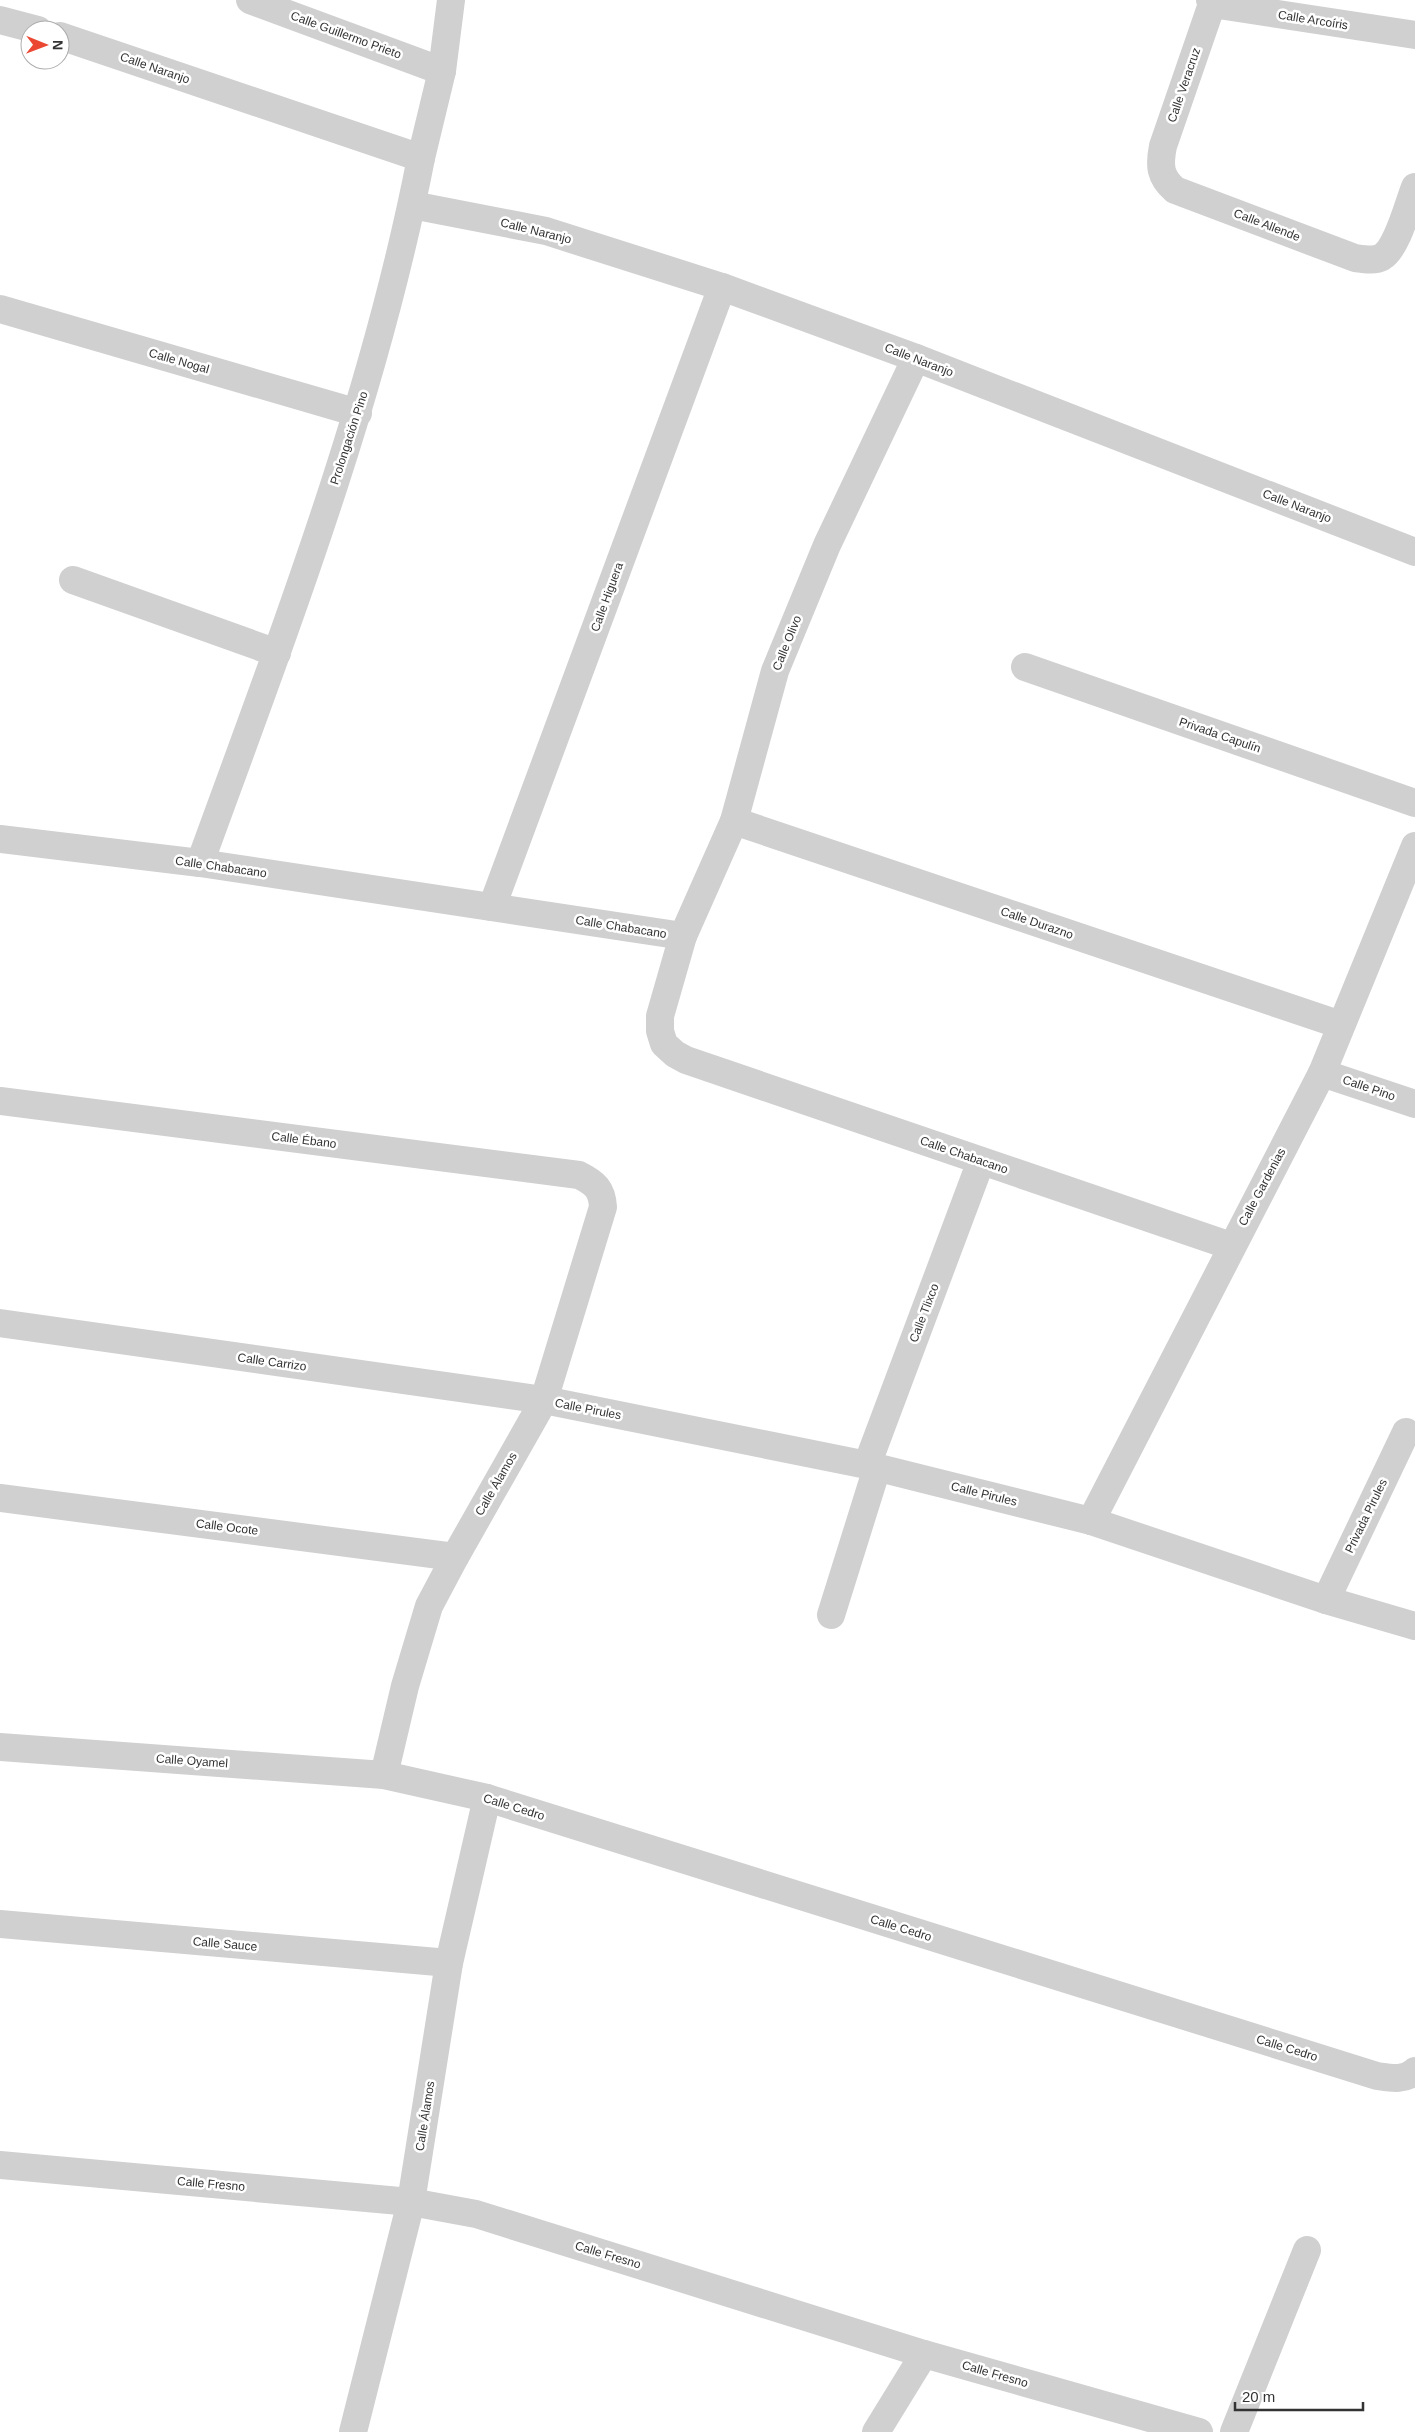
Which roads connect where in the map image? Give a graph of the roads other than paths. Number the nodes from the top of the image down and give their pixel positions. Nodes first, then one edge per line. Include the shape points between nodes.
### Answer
1 (250, 0) edge
2 (451, 0) edge
3 (1213, 1) edge
4 (0, 20) edge
5 (20, 25) edge
6 (1415, 35) edge
7 (70, 39) edge
8 (442, 71) junction
9 (421, 158) junction
10 (1161, 174) joint
11 (1415, 187) edge
12 (412, 205) junction
13 (722, 287) junction
14 (0, 309) edge
15 (916, 358) junction
16 (358, 413) junction
17 (1415, 552) edge
18 (73, 580) dead end
19 (277, 653) junction
20 (1025, 667) dead end
21 (1415, 803) edge
22 (734, 821) junction
23 (0, 839) edge
24 (1415, 846) edge
25 (200, 863) junction
26 (492, 907) junction
27 (683, 936) junction
28 (1341, 1025) junction
29 (1322, 1073) junction
30 (0, 1101) edge
31 (1415, 1104) edge
32 (982, 1161) junction
33 (602, 1192) joint
34 (1231, 1246) junction
35 (0, 1323) edge
36 (544, 1400) junction
37 (1406, 1432) dead end
38 (872, 1466) junction
39 (0, 1498) edge
40 (1091, 1521) junction
41 (455, 1557) junction
42 (1326, 1600) junction
43 (831, 1616) dead end
44 (1415, 1626) edge
45 (0, 1747) edge
46 (384, 1775) junction
47 (487, 1798) junction
48 (0, 1924) edge
49 (449, 1964) junction
50 (1415, 2070) edge
51 (0, 2165) edge
52 (411, 2202) junction
53 (1307, 2250) dead end
54 (924, 2354) junction
55 (353, 2432) edge
56 (876, 2432) edge
57 (1199, 2432) edge
58 (1234, 2432) edge

1 - 8 street, Calle Guillermo Prieto
2 - 8 street, Prolongación Pino
3 - 6 street, Calle Arcoíris
3 - 10 street, Calle Veracruz via 1163,146
4 - 5 street
7 - 9 street, Calle Naranjo
8 - 9 street, Prolongación Pino
9 - 12 street, Prolongación Pino
10 - 11 street, Calle Allende via 1166,183 1176,190 1355,258 1381,257 1390,249
12 - 13 street, Calle Naranjo via 546,231
12 - 16 street, Prolongación Pino
13 - 15 street, Calle Naranjo
13 - 26 street, Calle Higuera
14 - 16 street, Calle Nogal
15 - 17 street, Calle Naranjo
15 - 22 street, Calle Olivo via 827,545 775,671
16 - 19 street, Prolongación Pino
18 - 19 street
19 - 25 street, Prolongación Pino
20 - 21 street, Privada Capulín
22 - 27 street, Calle Olivo
22 - 28 street, Calle Durazno
23 - 25 street, Calle Chabacano
24 - 28 street, Calle Gardenias
25 - 26 street, Calle Chabacano
26 - 27 street, Calle Chabacano
27 - 32 street, Calle Chabacano via 660,1016 664,1044 675,1054
28 - 29 street, Calle Gardenias
29 - 31 street, Calle Pino
29 - 34 street, Calle Gardenias
30 - 33 street, Calle Ébano via 578,1175 593,1182
32 - 34 street, Calle Chabacano
32 - 38 street, Calle Tlixco
33 - 36 street, Calle Álamos via 603,1207
34 - 40 street, Calle Gardenias
35 - 36 street, Calle Carrizo
36 - 38 street, Calle Pirules
36 - 41 street, Calle Álamos
37 - 42 street, Privada Pirules
38 - 40 street, Calle Pirules
38 - 43 street, Calle Tlixco
39 - 41 street, Calle Ocote
40 - 42 street, Calle Pirules
41 - 46 street, Calle Álamos via 429,1606 405,1686
42 - 44 street, Calle Pirules
45 - 46 street, Calle Oyamel
46 - 47 street, Calle Cedro
47 - 49 street, Calle Álamos
47 - 50 street, Calle Cedro via 1377,2076 1394,2079 1409,2076
48 - 49 street, Calle Sauce
49 - 52 street, Calle Álamos
51 - 52 street, Calle Fresno
52 - 54 street, Calle Fresno via 476,2214
52 - 55 street, Calle Álamos
53 - 58 street
54 - 56 street
54 - 57 street, Calle Fresno

